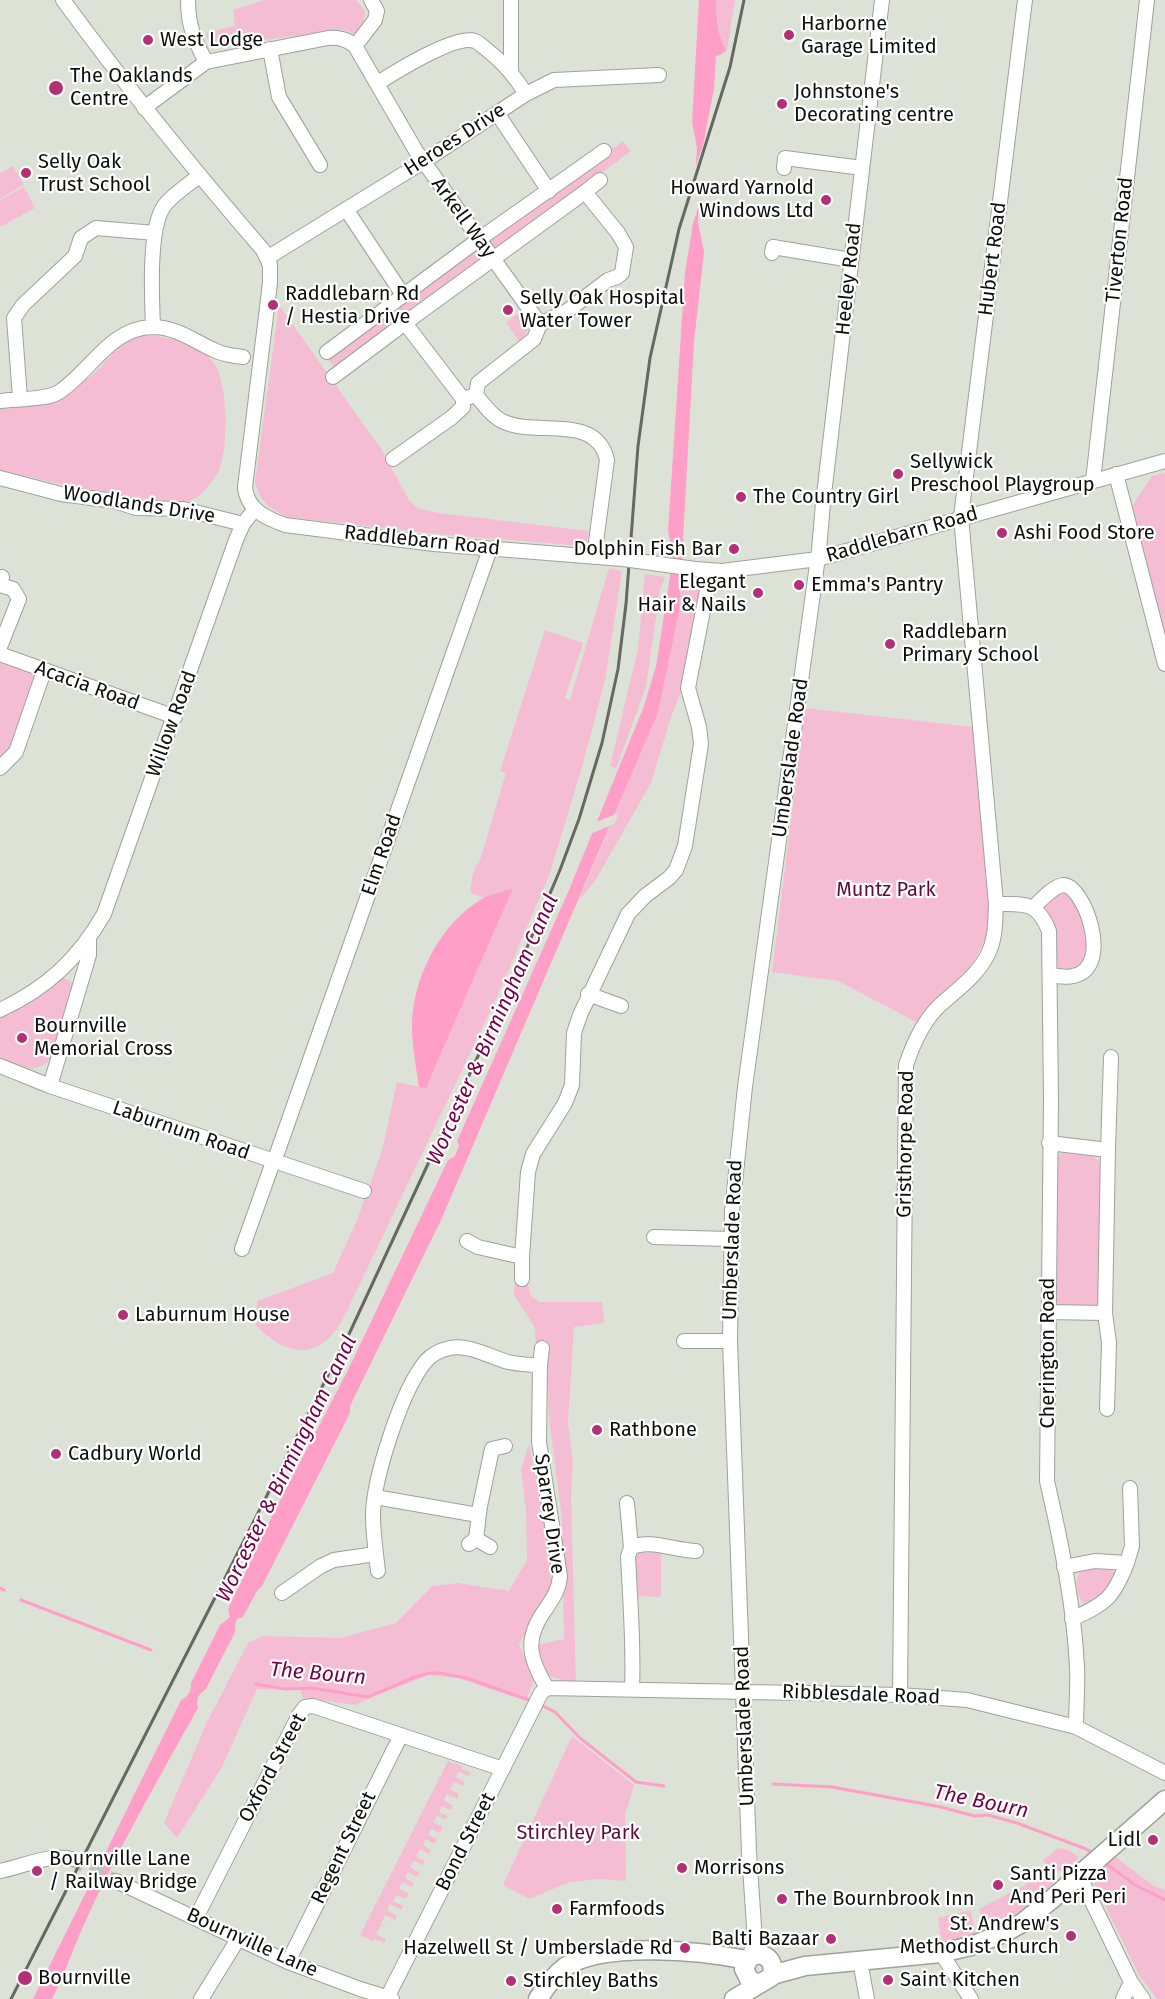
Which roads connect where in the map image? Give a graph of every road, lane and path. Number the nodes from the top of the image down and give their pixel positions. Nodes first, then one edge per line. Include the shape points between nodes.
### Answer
1 (63, 0) edge
2 (188, 0) edge
3 (371, 0) edge
4 (882, 0) edge
5 (1025, 0) edge
6 (1147, 0) edge
7 (512, 1) edge
8 (356, 46) junction
9 (270, 49) junction
10 (206, 62) junction
11 (511, 72) junction
12 (659, 75) dead end
13 (378, 83) junction
14 (526, 94) junction
15 (144, 108) junction
16 (497, 113) junction
17 (604, 151) dead end
18 (423, 162) junction
19 (320, 165) dead end
20 (784, 168) dead end
21 (862, 168) junction
22 (199, 176) junction
23 (600, 180) dead end
24 (549, 191) junction
25 (585, 192) junction
26 (346, 209) junction
27 (155, 233) junction
28 (478, 240) junction
29 (772, 253) dead end
30 (267, 258) junction
31 (493, 260) junction
32 (851, 260) junction
33 (403, 296) junction
34 (408, 321) junction
35 (540, 324) junction
36 (153, 327) junction
37 (327, 352) dead end
38 (243, 357) dead end
39 (333, 377) dead end
40 (470, 397) junction
41 (20, 398) junction
42 (0, 401) edge
43 (393, 459) dead end
44 (1165, 461) edge
45 (1116, 474) junction
46 (0, 478) edge
47 (1093, 481) junction
48 (255, 509) junction
49 (961, 517) junction
50 (243, 524) junction
51 (490, 549) junction
52 (594, 557) junction
53 (818, 559) junction
54 (716, 571) junction
55 (2, 576) dead end
56 (0, 647) edge
57 (0, 654) edge
58 (1165, 664) edge
59 (44, 671) junction
60 (175, 717) junction
61 (0, 768) edge
62 (996, 904) junction
63 (1033, 908) junction
64 (89, 940) junction
65 (1050, 975) junction
66 (588, 994) junction
67 (624, 1006) dead end
68 (0, 1010) edge
69 (1111, 1057) dead end
70 (0, 1066) edge
71 (50, 1086) junction
72 (1049, 1143) junction
73 (1108, 1150) junction
74 (273, 1162) junction
75 (364, 1191) dead end
76 (654, 1237) dead end
77 (730, 1239) junction
78 (473, 1249) dead end
79 (242, 1250) dead end
80 (522, 1257) junction
81 (522, 1279) dead end
82 (1048, 1312) junction
83 (1105, 1313) junction
84 (684, 1341) dead end
85 (730, 1341) junction
86 (542, 1348) dead end
87 (540, 1365) junction
88 (1107, 1409) dead end
89 (493, 1445) dead end
90 (1130, 1488) dead end
91 (375, 1497) junction
92 (627, 1503) dead end
93 (478, 1515) junction
94 (490, 1547) dead end
95 (631, 1548) junction
96 (696, 1551) dead end
97 (376, 1554) junction
98 (1126, 1563) junction
99 (1064, 1567) junction
100 (378, 1571) dead end
101 (282, 1593) dead end
102 (1072, 1619) junction
103 (632, 1689) junction
104 (544, 1690) junction
105 (743, 1691) junction
106 (900, 1695) junction
107 (1076, 1728) junction
108 (401, 1734) junction
109 (503, 1768) junction
110 (1163, 1776) edge
111 (1165, 1800) edge
112 (71, 1858) tunnel mouth
113 (0, 1871) edge
114 (1078, 1875) junction
115 (116, 1881) tunnel mouth
116 (196, 1918) junction
117 (238, 1939) junction
118 (941, 1953) junction
119 (860, 1961) junction
120 (288, 1962) junction
121 (760, 1965) junction
122 (1131, 1982) junction
123 (357, 1994) edge
124 (389, 1998) edge
125 (201, 1999) edge
126 (538, 1999) edge
127 (734, 1999) edge
128 (867, 1999) edge
129 (970, 1999) edge
130 (1123, 1999) edge
131 (1143, 1999) edge

1 - 15 street
2 - 10 street via 191,32
3 - 8 street via 377,11 375,20
4 - 21 street, Heeley Road
5 - 49 street, Hubert Road
6 - 47 street, Tiverton Road
7 - 11 street
8 - 9 street via 339,37
8 - 13 street, Arkell Way
9 - 10 street
9 - 19 street via 279,97
10 - 15 street
11 - 13 street via 475,40 460,41 411,62
11 - 14 street
12 - 14 street, Heroes Drive via 554,80
13 - 18 street, Arkell Way
14 - 16 street, Heroes Drive
15 - 22 street
16 - 18 street, Heroes Drive
16 - 24 street
17 - 24 street
18 - 26 street, Heroes Drive
18 - 28 street, Arkell Way
20 - 21 street via 785,159
21 - 32 street, Heeley Road
22 - 27 street via 165,204
22 - 30 street
23 - 25 street
24 - 28 street
25 - 31 street
25 - 35 street via 626,247 622,273 567,311
26 - 30 street, Heroes Drive
26 - 33 street
27 - 36 street
27 - 41 street via 96,228 81,238 75,256 18,310 14,318
28 - 31 street, Arkell Way
28 - 33 street
29 - 32 street via 773,247
30 - 48 street via 270,283 245,487 246,498
31 - 34 street
31 - 35 street, Arkell Way
32 - 53 street, Heeley Road
33 - 37 street
34 - 39 street
34 - 40 street
35 - 40 street via 534,339 478,383
36 - 38 street via 180,332 216,351
36 - 41 street via 122,335 58,394
40 - 43 street via 451,418
40 - 52 street via 501,421 583,431 602,445 607,460
41 - 42 street
44 - 45 street, Raddlebarn Road
45 - 47 street, Raddlebarn Road
45 - 58 street
46 - 50 street, Woodlands Drive via 61,494 136,508 183,509
47 - 49 street, Raddlebarn Road
48 - 50 street, Willow Road
48 - 51 street, Raddlebarn Road via 285,525
49 - 53 street, Raddlebarn Road
49 - 62 street, Gristhorpe Road
50 - 60 street, Willow Road
51 - 52 street, Raddlebarn Road
51 - 74 street, Elm Road
52 - 54 street, Raddlebarn Road, bridge
53 - 54 street, Raddlebarn Road
53 - 77 street, Umberslade Road via 740,1126
54 - 66 street via 707,590 688,688 701,744 685,846 676,870 628,914
55 - 56 street via 0,585 13,589 19,599
57 - 59 street, Acacia Road
59 - 60 street, Acacia Road
59 - 61 street via 16,752
60 - 64 street, Willow Road via 104,914
62 - 63 street
62 - 106 street, Gristhorpe Road via 995,933 988,954 967,983 932,1014 906,1065
63 - 65 street, Cherington Road via 1043,916 1049,931
63 - 65 street via 1056,888 1068,886 1077,894 1092,922 1094,944 1090,965 1072,977
64 - 68 street, Willow Road via 58,974
64 - 71 street, Willow Road via 89,955
65 - 72 street, Cherington Road
66 - 67 street
66 - 80 street via 574,1033 572,1085 533,1154 528,1172
69 - 73 street
70 - 71 street, Laburnum Road
71 - 74 street, Laburnum Road
72 - 73 street
72 - 82 street, Cherington Road
73 - 83 street
74 - 75 street, Laburnum Road
74 - 79 street, Elm Road
76 - 77 street
77 - 85 street, Umberslade Road
78 - 80 street
80 - 81 street
82 - 83 street
82 - 99 street, Cherington Road via 1047,1481
83 - 88 street via 1109,1343
84 - 85 street
85 - 105 street, Umberslade Road
86 - 87 street, Sparrey Drive
87 - 91 street via 508,1362 452,1347 428,1359 404,1401
87 - 104 street, Sparrey Drive via 539,1442 560,1576 559,1587 534,1626 530,1641 531,1656
89 - 93 street
90 - 98 street via 1132,1546
91 - 93 street
91 - 97 street
92 - 95 street
93 - 94 street via 472,1542
95 - 96 street via 653,1544
95 - 103 street via 628,1556
97 - 100 street
97 - 101 street via 334,1560 321,1566 302,1587
98 - 99 street via 1095,1561
98 - 102 street via 1114,1593 1101,1606
99 - 102 street, Cherington Road
102 - 107 street, Cherington Road via 1077,1669
103 - 104 street, Ribblesdale Road
103 - 105 street, Ribblesdale Road
104 - 109 street, Bond Street
105 - 106 street, Ribblesdale Road
105 - 121 street, Umberslade Road via 749,1852
106 - 107 street, Ribblesdale Road via 967,1700
107 - 110 street, Ribblesdale Road
108 - 109 street, Oxford Street
108 - 116 street, Oxford Street via 313,1706 305,1707
108 - 120 street, Regent Street
109 - 124 street, Bond Street
111 - 114 main road
112 - 113 street via 50,1858
114 - 118 main road via 1022,1923 981,1943
114 - 122 street
115 - 116 street, Bournville Lane
116 - 117 street, Bournville Lane
117 - 120 street, Bournville Lane
117 - 125 street
118 - 119 main road
118 - 129 street
119 - 121 main road
119 - 128 street
120 - 123 street, Bournville Lane
121 - 126 main road via 675,1951 591,1956 564,1968
121 - 127 main road
122 - 130 street
122 - 131 street
123 - 124 street, Bournville Lane

